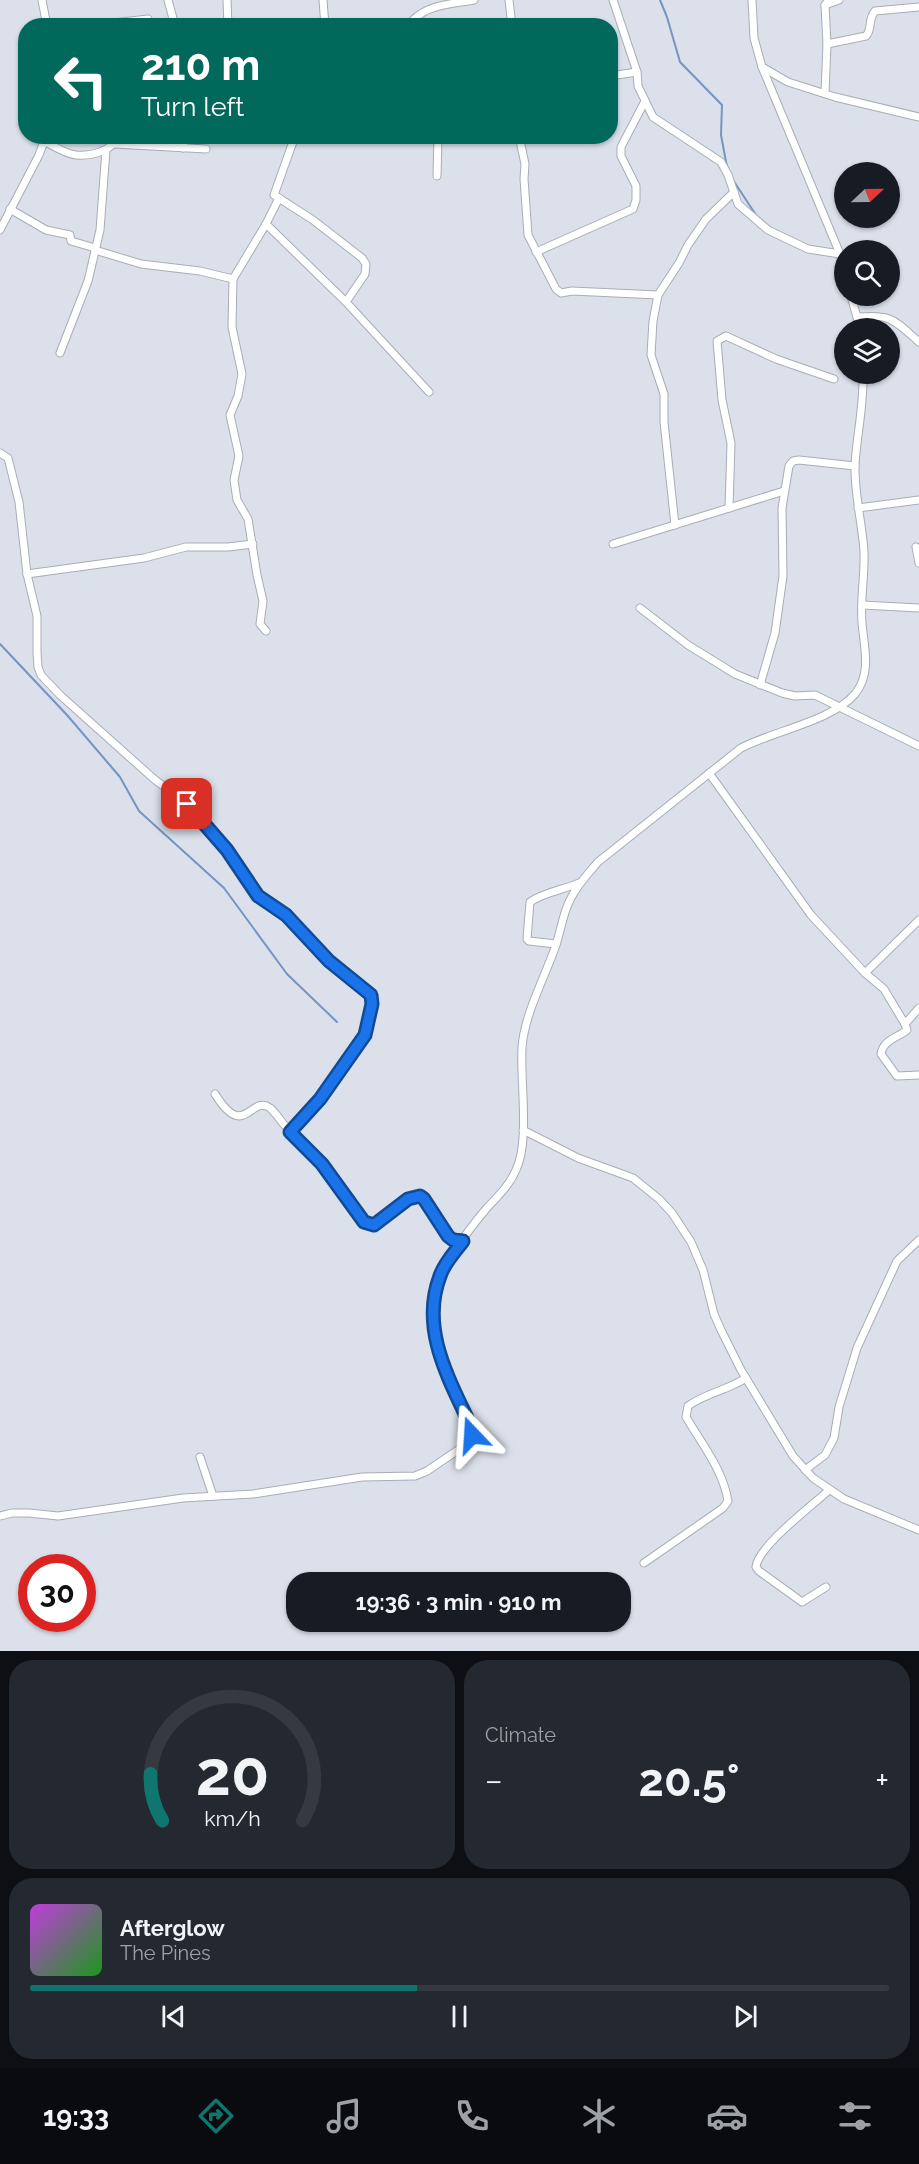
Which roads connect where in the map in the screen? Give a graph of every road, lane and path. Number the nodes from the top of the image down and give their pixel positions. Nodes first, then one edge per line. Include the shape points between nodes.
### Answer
1 (42, 0) edge
2 (168, 0) edge
3 (227, 0) edge
4 (323, 0) edge
5 (474, 0) edge
6 (509, 0) edge
7 (613, 0) edge
8 (752, 0) edge
9 (838, 0) edge
10 (827, 3) edge
11 (919, 8) edge
12 (45, 18) edge
13 (173, 18) edge
14 (228, 18) edge
15 (324, 18) edge
16 (415, 18) edge
17 (511, 18) edge
18 (826, 44) junction
19 (762, 67) junction
20 (637, 72) junction
21 (618, 75) edge
22 (825, 93) junction
23 (645, 101) junction
24 (919, 117) edge
25 (42, 144) edge
26 (55, 144) edge
27 (113, 144) edge
28 (150, 144) edge
29 (184, 144) edge
30 (292, 144) edge
31 (438, 144) edge
32 (521, 144) edge
33 (183, 148) junction
34 (206, 149) dead end
35 (106, 150) junction
36 (437, 176) dead end
37 (734, 192) junction
38 (279, 198) junction
39 (10, 209) junction
40 (266, 224) junction
41 (0, 230) edge
42 (834, 240) edge
43 (95, 249) junction
44 (536, 252) junction
45 (834, 253) edge
46 (232, 279) junction
47 (658, 295) junction
48 (346, 302) junction
49 (854, 306) edge
50 (858, 317) joint
51 (919, 342) edge
52 (60, 353) dead end
53 (834, 379) dead end
54 (864, 384) edge
55 (429, 392) dead end
56 (0, 453) edge
57 (855, 465) junction
58 (784, 491) junction
59 (919, 500) edge
60 (729, 508) junction
61 (858, 508) junction
62 (675, 525) junction
63 (253, 544) junction
64 (613, 544) dead end
65 (916, 547) dead end
66 (919, 562) edge
67 (27, 574) junction
68 (862, 605) junction
69 (640, 608) dead end
70 (919, 608) edge
71 (266, 631) dead end
72 (760, 685) junction
73 (840, 707) junction
74 (919, 746) edge
75 (709, 773) junction
76 (579, 883) junction
77 (919, 920) edge
78 (556, 944) junction
79 (865, 973) junction
80 (919, 1008) edge
81 (905, 1024) junction
82 (919, 1075) edge
83 (215, 1094) dead end
84 (523, 1130) junction
85 (290, 1132) junction
86 (919, 1240) edge
87 (463, 1241) junction
88 (746, 1378) junction
89 (200, 1457) dead end
90 (805, 1470) junction
91 (829, 1490) junction
92 (213, 1496) junction
93 (0, 1516) edge
94 (919, 1530) edge
95 (644, 1563) dead end
96 (826, 1587) dead end

1 - 12 street
2 - 13 street
3 - 14 street
4 - 15 street
5 - 16 street via 430,8
6 - 17 street
7 - 20 street
8 - 19 street via 754,38
9 - 10 street
10 - 18 street
11 - 18 street via 875,11 866,36
18 - 22 street
19 - 22 street via 788,82
19 - 42 street
20 - 21 street
20 - 23 street
22 - 24 street
23 - 37 street via 653,117 721,162
23 - 44 street via 621,147 621,156 636,186 633,209
25 - 39 street
26 - 35 street via 76,155
27 - 35 street
28 - 33 street
29 - 33 street
30 - 38 street via 274,195
31 - 36 street
32 - 44 street via 528,235
33 - 34 street
35 - 43 street
37 - 45 street via 738,204 768,230 808,249
37 - 47 street via 706,219
38 - 40 street
38 - 48 street via 332,234 366,264 365,274
39 - 41 street
39 - 43 street via 46,230 70,235 71,241
40 - 46 street
40 - 48 street
43 - 46 street via 141,264
43 - 52 street via 88,281
44 - 47 street via 561,293
46 - 63 street via 232,327 242,374 230,415 239,456 234,480
47 - 62 street via 651,355 664,394
48 - 55 street
49 - 50 street
50 - 51 street via 884,316 894,320
53 - 60 street via 726,336 717,341 722,400 731,443
54 - 57 street
56 - 67 street via 8,458 19,502
57 - 58 street via 793,461
57 - 61 street
58 - 60 street
58 - 72 street via 783,576 775,633
59 - 61 street
60 - 62 street
61 - 68 street via 864,551
62 - 64 street
63 - 67 street via 186,547 144,558
63 - 71 street via 263,601 260,624
65 - 66 street
67 - 85 street via 37,616 41,675 154,779 187,804 227,850 258,896 286,915 329,961 371,995 365,1035 320,1099
68 - 70 street
68 - 73 street via 865,674 858,691
69 - 72 street via 688,645
72 - 73 street via 795,696 815,695
73 - 74 street
73 - 75 street via 758,739
75 - 76 street via 598,862
75 - 79 street via 811,915
76 - 78 street via 569,901
76 - 78 street via 531,902 527,939
77 - 79 street
78 - 84 street via 523,1039
79 - 81 street via 885,989
80 - 81 street
81 - 82 street via 907,1029 886,1042 881,1054 897,1076
83 - 85 street via 230,1114 238,1117 266,1106
84 - 87 street via 517,1169 506,1189
84 - 88 street via 578,1158 633,1178 672,1213 691,1242 714,1314
85 - 87 street via 322,1164 364,1222 374,1225 408,1199 420,1196 448,1236
86 - 90 street via 897,1261 857,1348 834,1438 825,1455
87 - 92 street via 440,1275 433,1316 437,1347 473,1431 466,1444 415,1476 362,1477 253,1494
88 - 90 street
88 - 95 street via 700,1398 688,1406 686,1418 708,1452 728,1501
89 - 92 street
90 - 91 street
91 - 94 street
91 - 96 street via 756,1561 759,1571 802,1602
92 - 93 street via 58,1516

